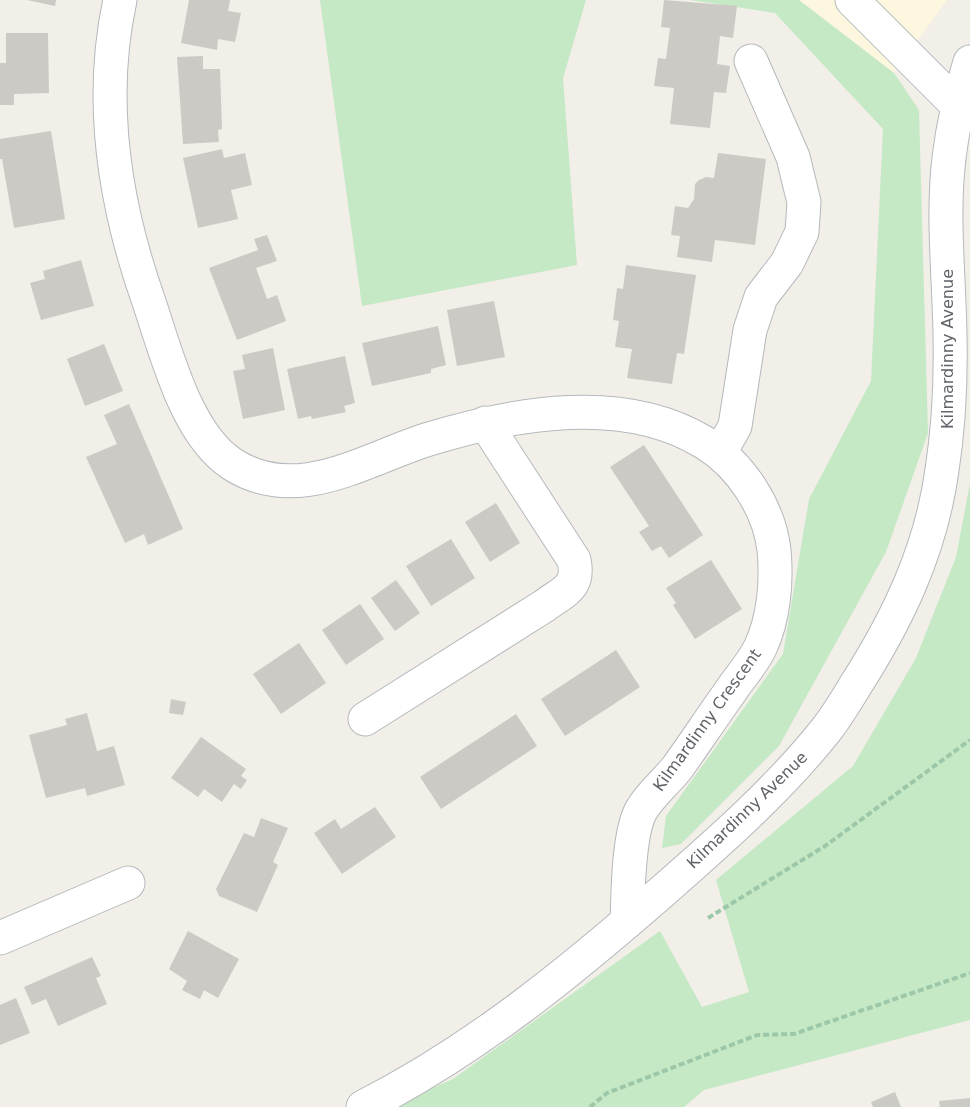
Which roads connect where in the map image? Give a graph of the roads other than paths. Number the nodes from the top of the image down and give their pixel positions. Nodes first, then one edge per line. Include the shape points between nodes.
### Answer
1 (120, 0) edge
2 (852, 0) edge
3 (751, 61) dead end
4 (970, 62) edge
5 (957, 105) junction
6 (485, 423) junction
7 (720, 453) junction
8 (364, 719) dead end
9 (632, 849) junction
10 (688, 868) junction
11 (128, 883) dead end
12 (627, 922) junction
13 (0, 938) edge
14 (363, 1107) edge

1 - 6 street, Kilmardinny Crescent via 110,79 110,130 117,188 140,276 177,381 212,447 230,463 253,475 303,482
2 - 5 street
3 - 7 street via 793,157 804,202 802,232 788,263 761,297 750,330 735,426
4 - 5 street, Kilmardinny Avenue
5 - 10 street, Kilmardinny Avenue via 948,160 946,218 949,412 931,528 909,592 829,727 788,775
6 - 7 street, Kilmardinny Crescent via 572,411 636,418 683,429
6 - 8 street via 574,560 577,575 572,585 544,606
7 - 9 street, Kilmardinny Crescent via 748,483 763,514 774,548 774,599 760,649 676,769 640,811
9 - 10 street via 650,872
9 - 12 street, Kilmardinny Crescent
10 - 12 street, Kilmardinny Avenue
11 - 13 street
12 - 14 street, Kilmardinny Avenue via 547,989 475,1041 410,1083

